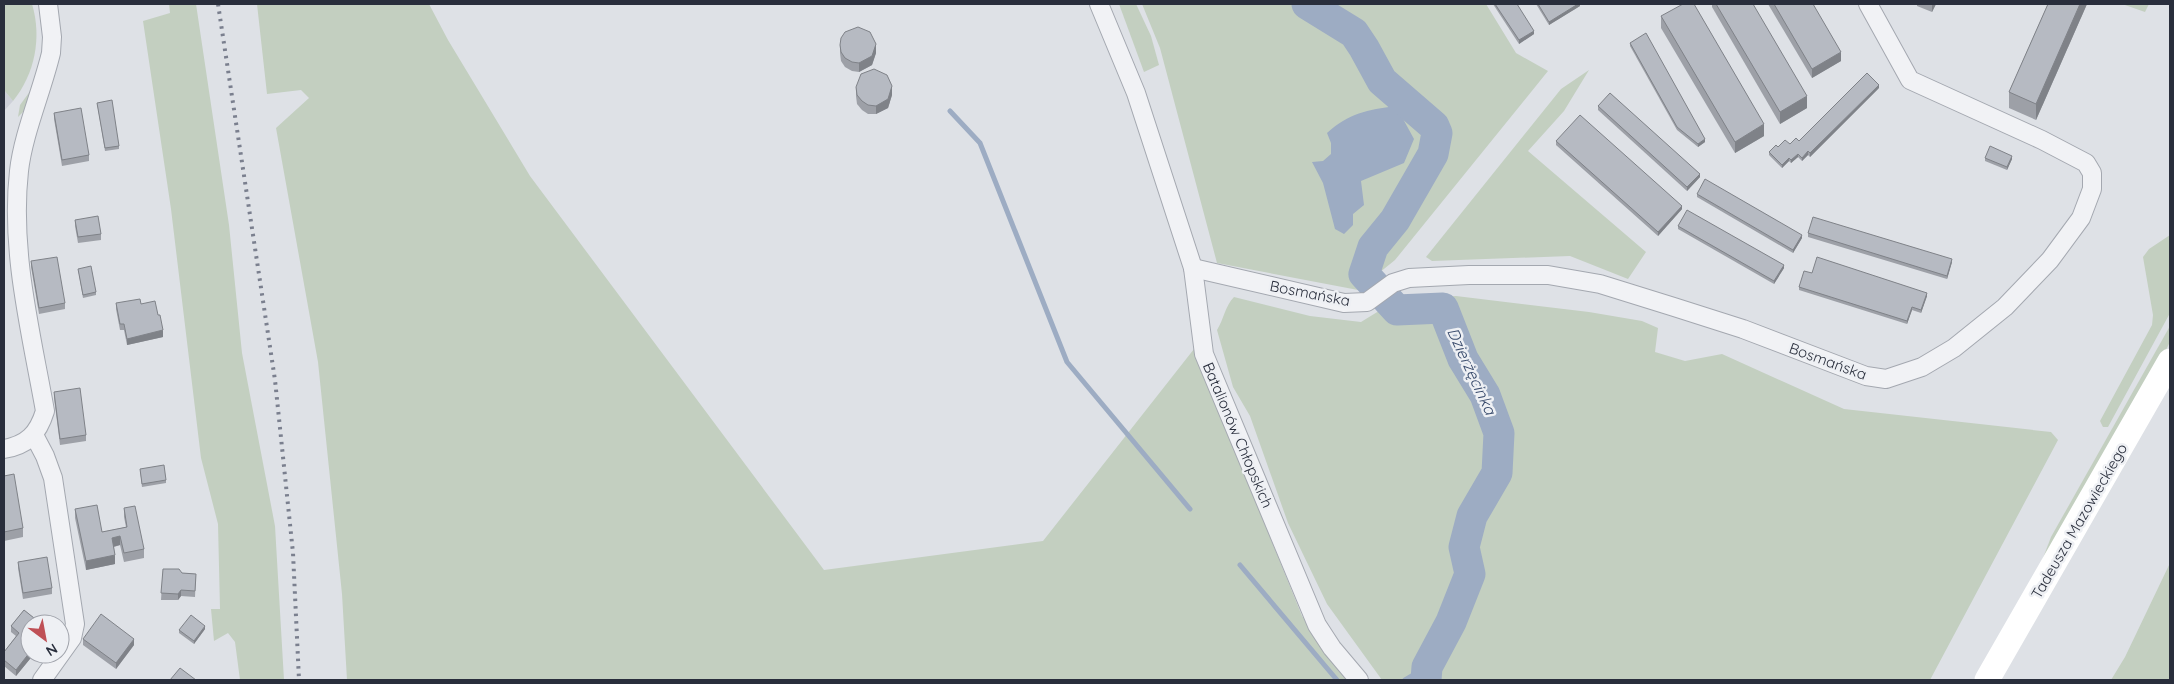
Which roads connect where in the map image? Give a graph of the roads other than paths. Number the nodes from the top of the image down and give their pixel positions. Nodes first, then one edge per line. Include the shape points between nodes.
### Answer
1 (48, 4) edge
2 (1099, 4) edge
3 (1868, 4) edge
4 (1193, 268) junction
5 (2170, 361) edge
6 (34, 435) junction
7 (4, 449) edge
8 (42, 680) edge
9 (1359, 680) edge
10 (1987, 680) edge

1 - 6 street via 51,53 19,168 16,211 19,258 45,411
2 - 4 street, Batalionów Chłopskich via 1136,92
3 - 4 street, Bosmańska via 1910,80 2042,140 2086,163 2092,173 2092,189 2081,218 2050,260 2005,307 1954,348 1922,367 1886,379 1866,376 1674,306 1600,284 1548,275 1409,278 1393,283 1367,302 1344,303
4 - 9 street, Batalionów Chłopskich via 1204,354 1317,625
5 - 10 main road, Tadeusza Mazowieckiego
6 - 7 street
6 - 8 street via 53,478 75,624 72,638

